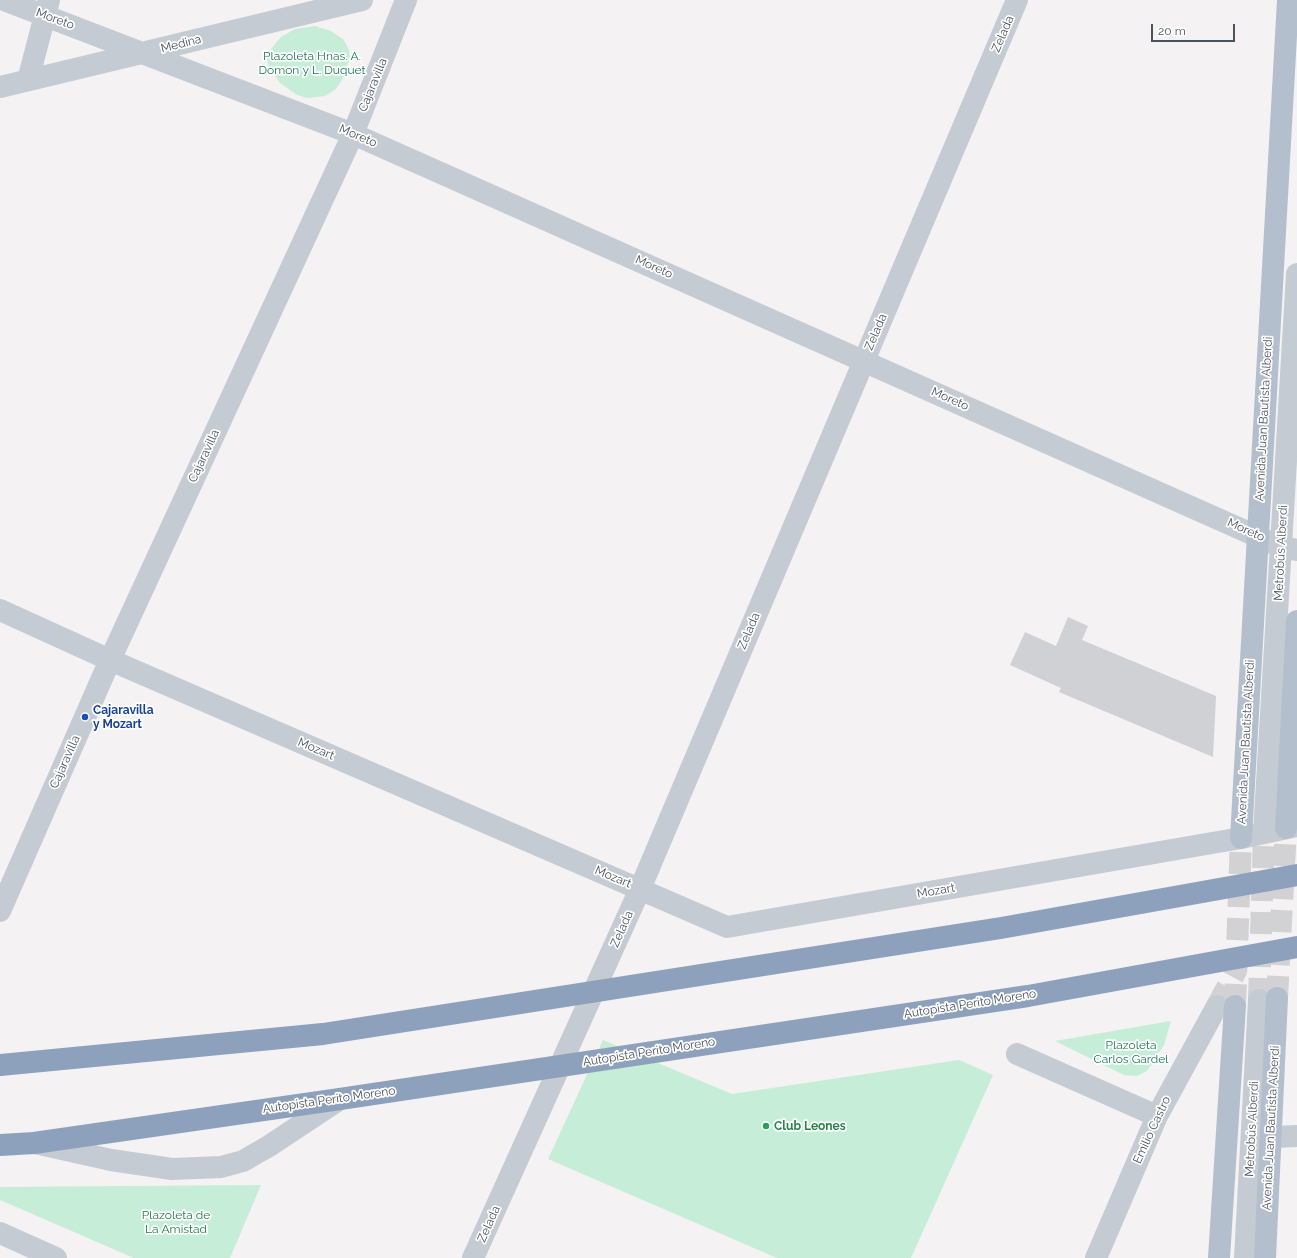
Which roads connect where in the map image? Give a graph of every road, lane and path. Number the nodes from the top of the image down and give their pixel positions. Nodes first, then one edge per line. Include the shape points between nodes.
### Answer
1 (4, 0) edge
2 (362, 0) edge
3 (406, 0) edge
4 (1017, 0) edge
5 (1288, 0) edge
6 (46, 8) edge
7 (144, 52) junction
8 (28, 80) junction
9 (0, 87) edge
10 (353, 134) junction
11 (1297, 274) edge
12 (864, 361) junction
13 (1257, 535) junction
14 (1289, 548) edge
15 (0, 610) edge
16 (1297, 621) edge
17 (110, 660) junction
18 (1292, 827) edge
19 (1264, 833) junction
20 (1241, 838) junction
21 (1297, 875) edge
22 (640, 889) junction
23 (0, 911) edge
24 (1297, 947) edge
25 (1268, 999) tunnel mouth
26 (1226, 1006) joint
27 (1017, 1054) dead end
28 (0, 1065) edge
29 (340, 1099) junction
30 (1157, 1116) junction
31 (1226, 1136) junction
32 (1297, 1136) edge
33 (1260, 1138) junction
34 (34, 1143) junction
35 (0, 1145) edge
36 (0, 1233) edge
37 (56, 1258) edge
38 (473, 1258) edge
39 (1096, 1258) edge
40 (1219, 1258) edge
41 (1245, 1258) edge
42 (1265, 1258) edge

1 - 6 street, Moreto
2 - 7 street, Medina
3 - 10 street, Cajaravilla
4 - 12 street, Zelada
5 - 13 main road, Avenida Juan Bautista Alberdi
6 - 7 street, Moreto
6 - 8 street
7 - 8 street, Medina
7 - 10 street, Moreto
8 - 9 street, Medina
10 - 12 street, Moreto
10 - 17 street, Cajaravilla
11 - 14 street, Metrobús Alberdi
12 - 13 street, Moreto
12 - 22 street, Zelada
13 - 14 street, Moreto
13 - 20 main road, Avenida Juan Bautista Alberdi
14 - 19 street, Metrobús Alberdi
15 - 17 street, Mozart
16 - 18 main road
17 - 22 street, Mozart
17 - 23 street, Cajaravilla
18 - 19 street, Mozart
19 - 20 street, Mozart
20 - 22 street, Mozart via 728,927
21 - 28 highway via 1001,928 323,1034
22 - 38 street, Zelada
24 - 29 highway, Autopista Perito Moreno via 1028,996
25 - 33 main road, Avenida Juan Bautista Alberdi
26 - 30 street, Emilio Castro
26 - 31 main road
27 - 30 street
29 - 34 highway, Autopista Perito Moreno
29 - 34 street via 269,1146 242,1161 221,1167 172,1169 111,1160
30 - 39 street, Emilio Castro
31 - 33 street
31 - 40 main road
32 - 33 street
33 - 41 street, Metrobús Alberdi
33 - 42 main road, Avenida Juan Bautista Alberdi
34 - 35 highway, Autopista Perito Moreno
36 - 37 street

